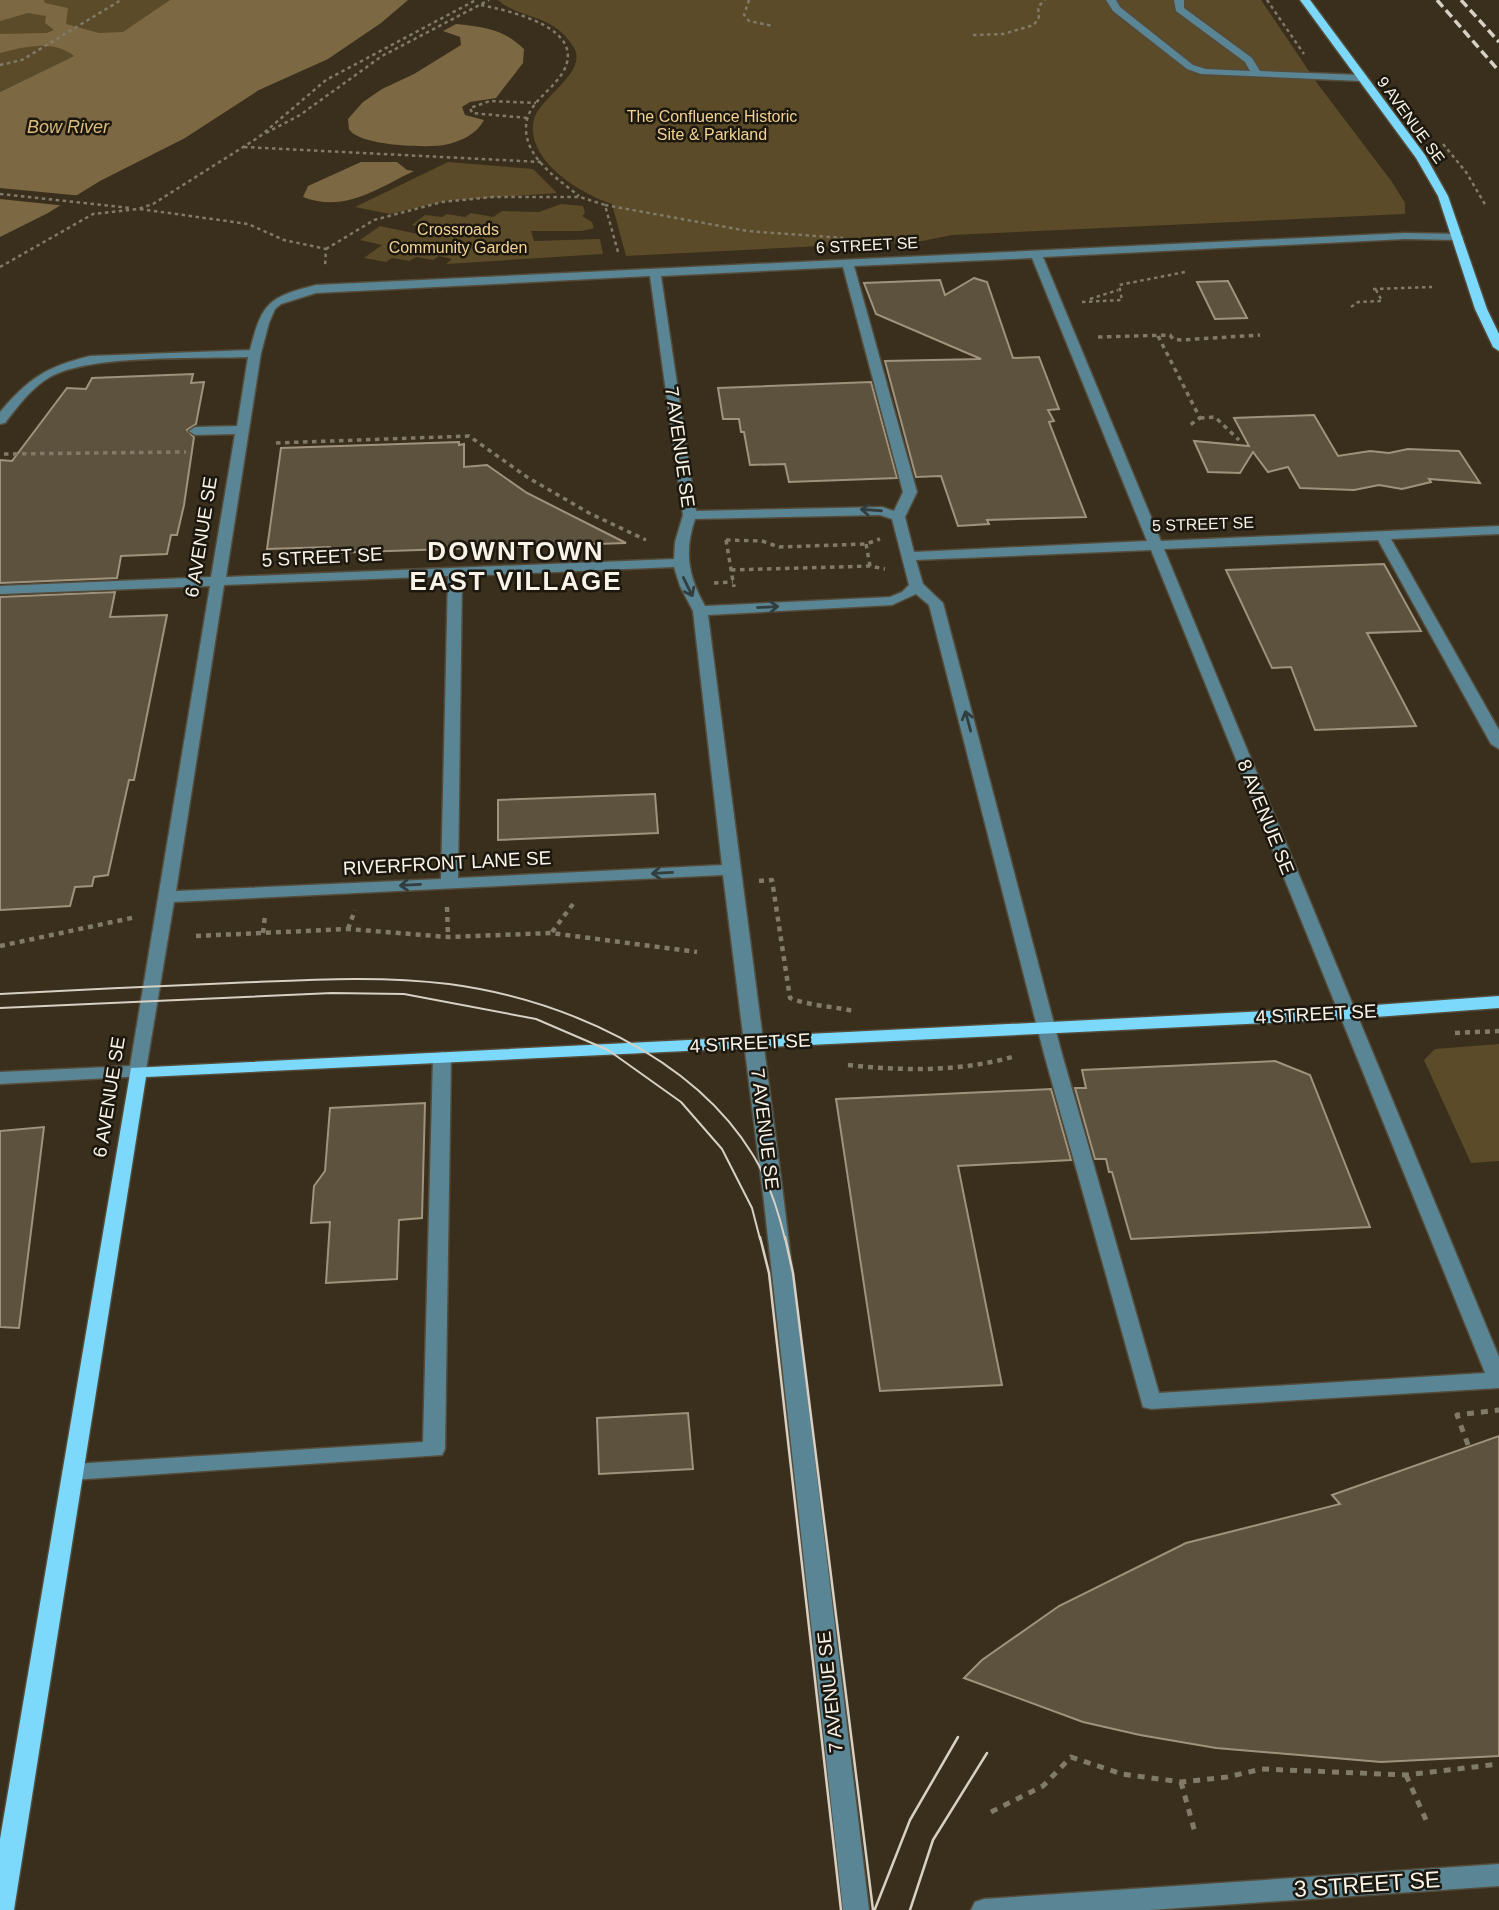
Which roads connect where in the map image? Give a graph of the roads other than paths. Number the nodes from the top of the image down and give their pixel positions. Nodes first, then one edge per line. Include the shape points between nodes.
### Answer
1 (1111, 0) edge
2 (1179, 0) edge
3 (1305, 0) edge
4 (1257, 75) junction
5 (1361, 78) junction
6 (1457, 237) junction
7 (1036, 253) junction
8 (847, 262) junction
9 (655, 272) junction
10 (279, 298) joint
11 (1499, 348) edge
12 (255, 353) junction
13 (0, 420) edge
14 (243, 430) junction
15 (195, 431) dead end
16 (690, 515) junction
17 (898, 517) junction
18 (1499, 530) edge
19 (1382, 535) junction
20 (1155, 544) junction
21 (909, 556) junction
22 (680, 563) junction
23 (456, 570) junction
24 (218, 581) junction
25 (916, 586) junction
26 (0, 590) edge
27 (700, 611) junction
28 (1499, 744) edge
29 (730, 870) junction
30 (449, 883) junction
31 (166, 897) junction
32 (1499, 1002) edge
33 (1348, 1013) junction
34 (1047, 1028) junction
35 (755, 1044) junction
36 (442, 1058) junction
37 (138, 1072) junction
38 (0, 1078) edge
39 (1499, 1380) edge
40 (73, 1472) junction
41 (1499, 1875) edge
42 (1, 1910) edge
43 (856, 1910) edge
44 (984, 1910) edge

1 - 4 street via 1115,9 1190,67
2 - 4 street via 1179,9 1249,60
3 - 5 main road, 9 AVENUE SE
4 - 5 street
5 - 6 main road, 9 AVENUE SE via 1421,157 1443,195
6 - 7 street, 6 STREET SE
6 - 11 main road, 9 AVENUE SE
7 - 8 street, 6 STREET SE
7 - 20 street, 8 AVENUE SE
8 - 9 street, 6 STREET SE
8 - 17 street via 910,492
9 - 10 street, 6 STREET SE via 316,289
9 - 16 street, 7 AVENUE SE
10 - 12 street, 6 AVENUE SE via 267,309
12 - 13 street via 90,360 68,365 43,374
12 - 14 street, 6 AVENUE SE
14 - 15 street
14 - 24 street, 6 AVENUE SE
17 -> 16 street via 858,509
16 - 22 street, 7 AVENUE SE via 679,548
17 - 21 street
18 - 19 street, 5 STREET SE
19 - 20 street, 5 STREET SE
19 - 28 street
20 - 21 street, 5 STREET SE
20 - 33 street, 8 AVENUE SE
21 - 25 street
22 - 23 street, 5 STREET SE
22 -> 27 street, 7 AVENUE SE via 681,575
23 - 24 street, 5 STREET SE
23 - 30 street
24 - 26 street, 5 STREET SE
24 - 31 street, 6 AVENUE SE
27 -> 25 street via 892,601
34 -> 25 street via 936,603
27 - 29 street, 7 AVENUE SE
29 -> 30 street, RIVERFRONT LANE SE
29 - 35 street, 7 AVENUE SE
30 -> 31 street, RIVERFRONT LANE SE
31 - 37 street, 6 AVENUE SE
32 - 33 main road, 4 STREET SE
33 - 34 main road, 4 STREET SE
33 - 39 street, 8 AVENUE SE
34 - 35 main road, 4 STREET SE
34 - 39 street via 1151,1401
35 - 36 main road, 4 STREET SE
35 - 43 street, 7 AVENUE SE
36 - 37 main road, 4 STREET SE
36 - 40 street via 434,1449
37 - 38 street, 4 STREET SE
37 - 40 main road, 6 AVENUE SE
40 - 42 main road, 6 AVENUE SE
41 - 44 street, 3 STREET SE

